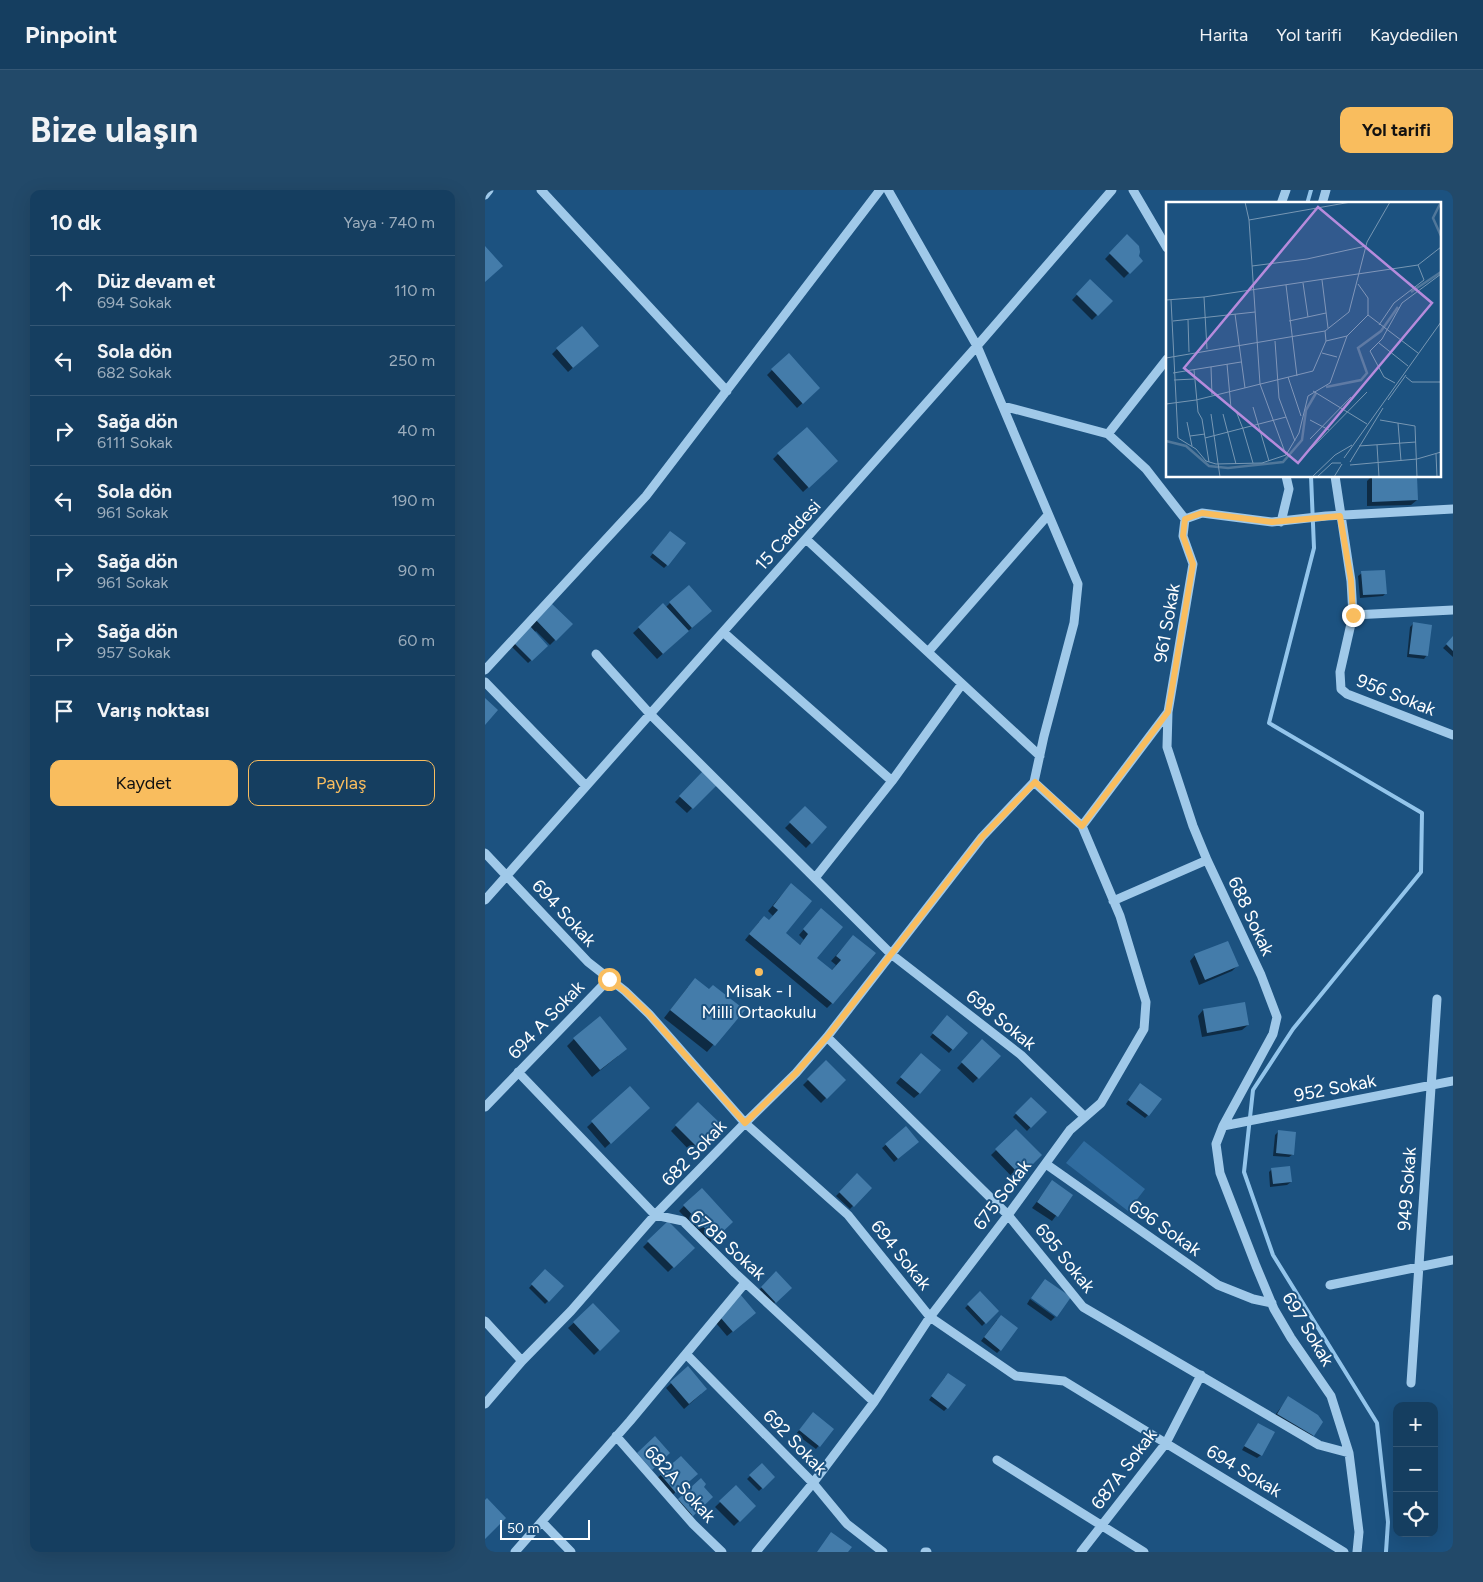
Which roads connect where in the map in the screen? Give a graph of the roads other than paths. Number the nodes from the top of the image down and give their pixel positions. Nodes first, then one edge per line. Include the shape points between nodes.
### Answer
1 (489, 190) edge
2 (541, 190) edge
3 (880, 190) edge
4 (887, 190) edge
5 (1112, 190) edge
6 (1133, 190) edge
7 (1286, 190) edge
8 (485, 195) edge
9 (1282, 202) edge
10 (1166, 246) edge
11 (977, 346) junction
12 (1166, 360) edge
13 (727, 391) junction
14 (1003, 406) junction
15 (1108, 434) junction
16 (1286, 478) edge
17 (1335, 478) edge
18 (1453, 509) edge
19 (1048, 514) junction
20 (1340, 516) junction
21 (1185, 519) junction
22 (1285, 521) junction
23 (806, 539) junction
24 (1453, 610) edge
25 (1353, 615) junction
26 (723, 632) junction
27 (928, 652) junction
28 (597, 654) dead end
29 (485, 670) edge
30 (485, 682) edge
31 (962, 684) junction
32 (1168, 712) junction
33 (650, 714) junction
34 (1453, 735) edge
35 (1040, 756) junction
36 (892, 782) junction
37 (1035, 782) junction
38 (586, 786) junction
39 (1082, 826) junction
40 (485, 853) edge
41 (1207, 860) junction
42 (506, 876) junction
43 (815, 878) junction
44 (485, 900) edge
45 (1113, 901) junction
46 (891, 954) junction
47 (609, 979) junction
48 (1437, 999) dead end
49 (827, 1037) junction
50 (517, 1072) junction
51 (1453, 1082) edge
52 (1431, 1086) junction
53 (485, 1107) edge
54 (1085, 1117) junction
55 (745, 1123) junction
56 (1223, 1126) junction
57 (1046, 1164) junction
58 (655, 1215) junction
59 (1008, 1215) junction
60 (1453, 1260) edge
61 (1419, 1266) junction
62 (745, 1283) junction
63 (1330, 1284) dead end
64 (1272, 1303) junction
65 (930, 1317) junction
66 (485, 1321) edge
67 (686, 1354) junction
68 (522, 1361) junction
69 (1201, 1375) junction
70 (1411, 1383) dead end
71 (874, 1402) junction
72 (485, 1404) edge
73 (616, 1436) junction
74 (1166, 1443) junction
75 (1349, 1452) junction
76 (997, 1460) dead end
77 (813, 1483) junction
78 (542, 1522) junction
79 (1102, 1525) junction
80 (515, 1552) edge
81 (571, 1552) edge
82 (722, 1552) edge
83 (756, 1552) edge
84 (883, 1552) edge
85 (1081, 1552) edge
86 (1144, 1552) edge
87 (1344, 1552) edge
88 (1357, 1552) edge

1 - 8 street
2 - 13 street
3 - 13 street
4 - 11 street
5 - 11 street, 15 Caddesi
6 - 10 street
7 - 9 street
11 - 14 street
11 - 23 street, 15 Caddesi
12 - 15 street
13 - 29 street via 647,496
14 - 15 street
14 - 19 street
15 - 21 street via 1146,469
16 - 22 street via 1289,489
17 - 20 street
18 - 20 street
19 - 27 street
19 - 35 street via 1078,584 1074,623
20 - 22 street
20 - 25 street via 1351,580
21 - 22 street via 1202,513
21 - 32 street, 961 Sokak via 1183,536 1193,564
23 - 26 street, 15 Caddesi
23 - 27 street
24 - 25 street
25 - 34 street, 956 Sokak via 1340,672 1341,689
26 - 33 street, 15 Caddesi
26 - 36 street
27 - 31 street
28 - 33 street, 698 Sokak
30 - 38 street
31 - 35 street
31 - 36 street
32 - 39 street, 961 Sokak
32 - 41 street, 688 Sokak via 1167,747
33 - 38 street, 15 Caddesi
33 - 43 street, 698 Sokak
35 - 37 street
36 - 43 street
37 - 39 street
37 - 46 street, 682 Sokak via 982,837
38 - 42 street, 15 Caddesi
39 - 45 street, 675 Sokak
40 - 42 street, 694 Sokak
41 - 45 street
41 - 56 street, 688 Sokak via 1277,1017 1273,1034
42 - 44 street, 15 Caddesi
42 - 47 street, 694 Sokak via 588,962
43 - 46 street, 698 Sokak
45 - 54 street, 675 Sokak via 1146,1002 1144,1029 1101,1103
46 - 49 street, 682 Sokak
46 - 54 street, 698 Sokak via 1021,1055
47 - 50 street, 694 A Sokak
47 - 55 street, 694 Sokak via 649,1014
48 - 52 street, 949 Sokak
49 - 55 street, 682 Sokak
49 - 59 street, 695 Sokak
50 - 53 street, 694 A Sokak
50 - 58 street
51 - 52 street, 952 Sokak
52 - 56 street, 952 Sokak
52 - 61 street, 949 Sokak
54 - 57 street, 675 Sokak
55 - 58 street, 682 Sokak
55 - 65 street, 694 Sokak via 848,1215
56 - 64 street, 697 Sokak via 1216,1144 1220,1172
57 - 59 street, 675 Sokak
57 - 64 street, 696 Sokak via 1218,1285
58 - 62 street, 678B Sokak via 683,1221
58 - 68 street, 682 Sokak via 571,1311
59 - 65 street, 675 Sokak
59 - 69 street, 695 Sokak via 1083,1307
60 - 61 street
61 - 63 street
61 - 70 street, 949 Sokak
62 - 67 street
62 - 71 street, 678B Sokak
64 - 75 street, 697 Sokak via 1291,1338 1331,1396
65 - 71 street, 675 Sokak
65 - 74 street, 694 Sokak via 1016,1376 1064,1380
66 - 68 street
67 - 73 street
67 - 77 street, 692 Sokak
68 - 72 street, 682 Sokak
69 - 74 street, 687A Sokak
69 - 75 street, 695 Sokak via 1319,1445
71 - 77 street, 675 Sokak
73 - 78 street
73 - 82 street, 682A Sokak via 693,1524
74 - 79 street, 687A Sokak
74 - 87 street, 694 Sokak
75 - 88 street, 697 Sokak via 1359,1532
76 - 79 street
77 - 83 street, 675 Sokak
77 - 84 street, 692 Sokak via 847,1524
78 - 80 street
78 - 81 street
79 - 85 street, 687A Sokak
79 - 86 street

